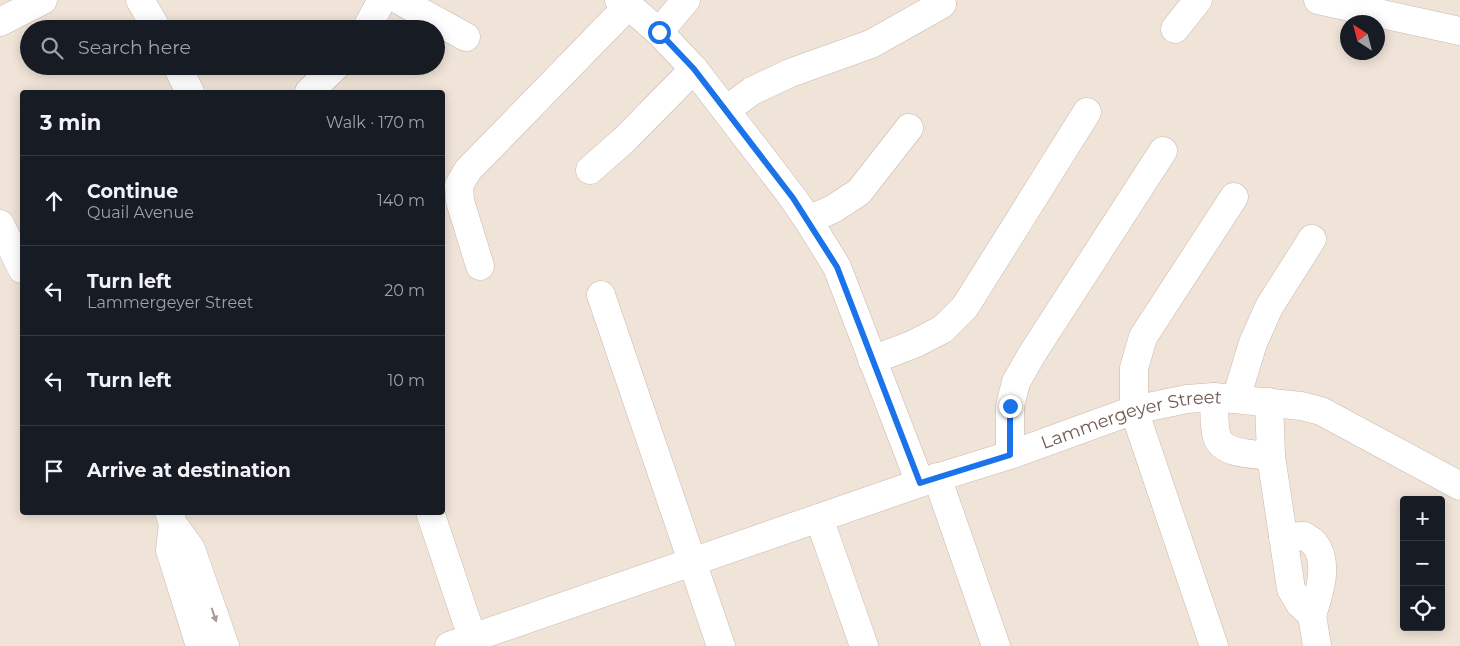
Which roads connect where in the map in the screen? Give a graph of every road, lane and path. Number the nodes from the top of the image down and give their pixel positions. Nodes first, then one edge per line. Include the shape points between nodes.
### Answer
1 (44, 0) edge
2 (140, 0) edge
3 (399, 0) edge
4 (686, 0) edge
5 (1198, 0) edge
6 (623, 3) edge
7 (942, 4) dead end
8 (1310, 6) edge
9 (1340, 17) edge
10 (152, 20) edge
11 (435, 20) edge
12 (0, 22) edge
13 (445, 25) edge
14 (1175, 29) dead end
15 (1385, 29) edge
16 (1460, 31) edge
17 (659, 32) junction
18 (466, 37) dead end
19 (1460, 41) edge
20 (694, 69) junction
21 (182, 75) edge
22 (327, 75) edge
23 (189, 90) edge
24 (312, 90) edge
25 (726, 110) junction
26 (1087, 112) dead end
27 (909, 128) dead end
28 (1163, 151) dead end
29 (590, 170) dead end
30 (1234, 197) dead end
31 (808, 220) junction
32 (0, 224) edge
33 (1312, 239) dead end
34 (20, 265) edge
35 (480, 266) dead end
36 (601, 295) dead end
37 (872, 360) junction
38 (1225, 398) junction
39 (1269, 402) junction
40 (1134, 410) junction
41 (1010, 455) junction
42 (1271, 456) junction
43 (929, 480) junction
44 (1450, 480) edge
45 (431, 515) edge
46 (171, 518) edge
47 (819, 518) junction
48 (692, 562) junction
49 (193, 588) junction
50 (466, 643) edge
51 (200, 646) edge
52 (225, 646) edge
53 (721, 646) edge
54 (864, 646) edge
55 (996, 646) edge
56 (1214, 646) edge
57 (1317, 646) edge

1 - 12 street
2 - 10 street
3 - 11 street
4 - 17 street
5 - 14 street
6 - 17 street
6 - 35 street via 468,170 459,185 460,201
7 - 25 street via 871,44 790,73 752,91
8 - 9 street
8 - 16 street
13 - 18 street
15 - 19 street
17 - 20 street
20 - 25 street
20 - 29 street
21 - 23 street
22 - 24 street
25 - 31 street
26 - 37 street via 965,307 942,329
27 - 31 street via 859,192
28 - 41 street via 1016,382 1010,406
30 - 40 street via 1144,337 1134,368
31 - 37 street via 837,267
32 - 34 street
33 - 38 street via 1270,307
36 - 48 street
37 - 43 street
38 - 39 street, Lammergeyer Street
38 - 40 street, Lammergeyer Street via 1187,399
38 - 42 street via 1217,436 1221,445 1232,450
39 - 42 street
39 - 44 street, Lammergeyer Street via 1321,411
40 - 41 street, Lammergeyer Street
40 - 56 street
41 - 43 street, Lammergeyer Street
42 - 57 street via 1283,537 1304,536 1314,544 1322,562 1312,615
43 - 47 street, Lammergeyer Street
43 - 55 street
45 - 50 street, Lammergeyer Street
46 - 49 street via 170,550
47 - 48 street, Lammergeyer Street
47 - 54 street
48 - 50 street, Lammergeyer Street
48 - 53 street
49 - 51 street
49 -> 52 street

